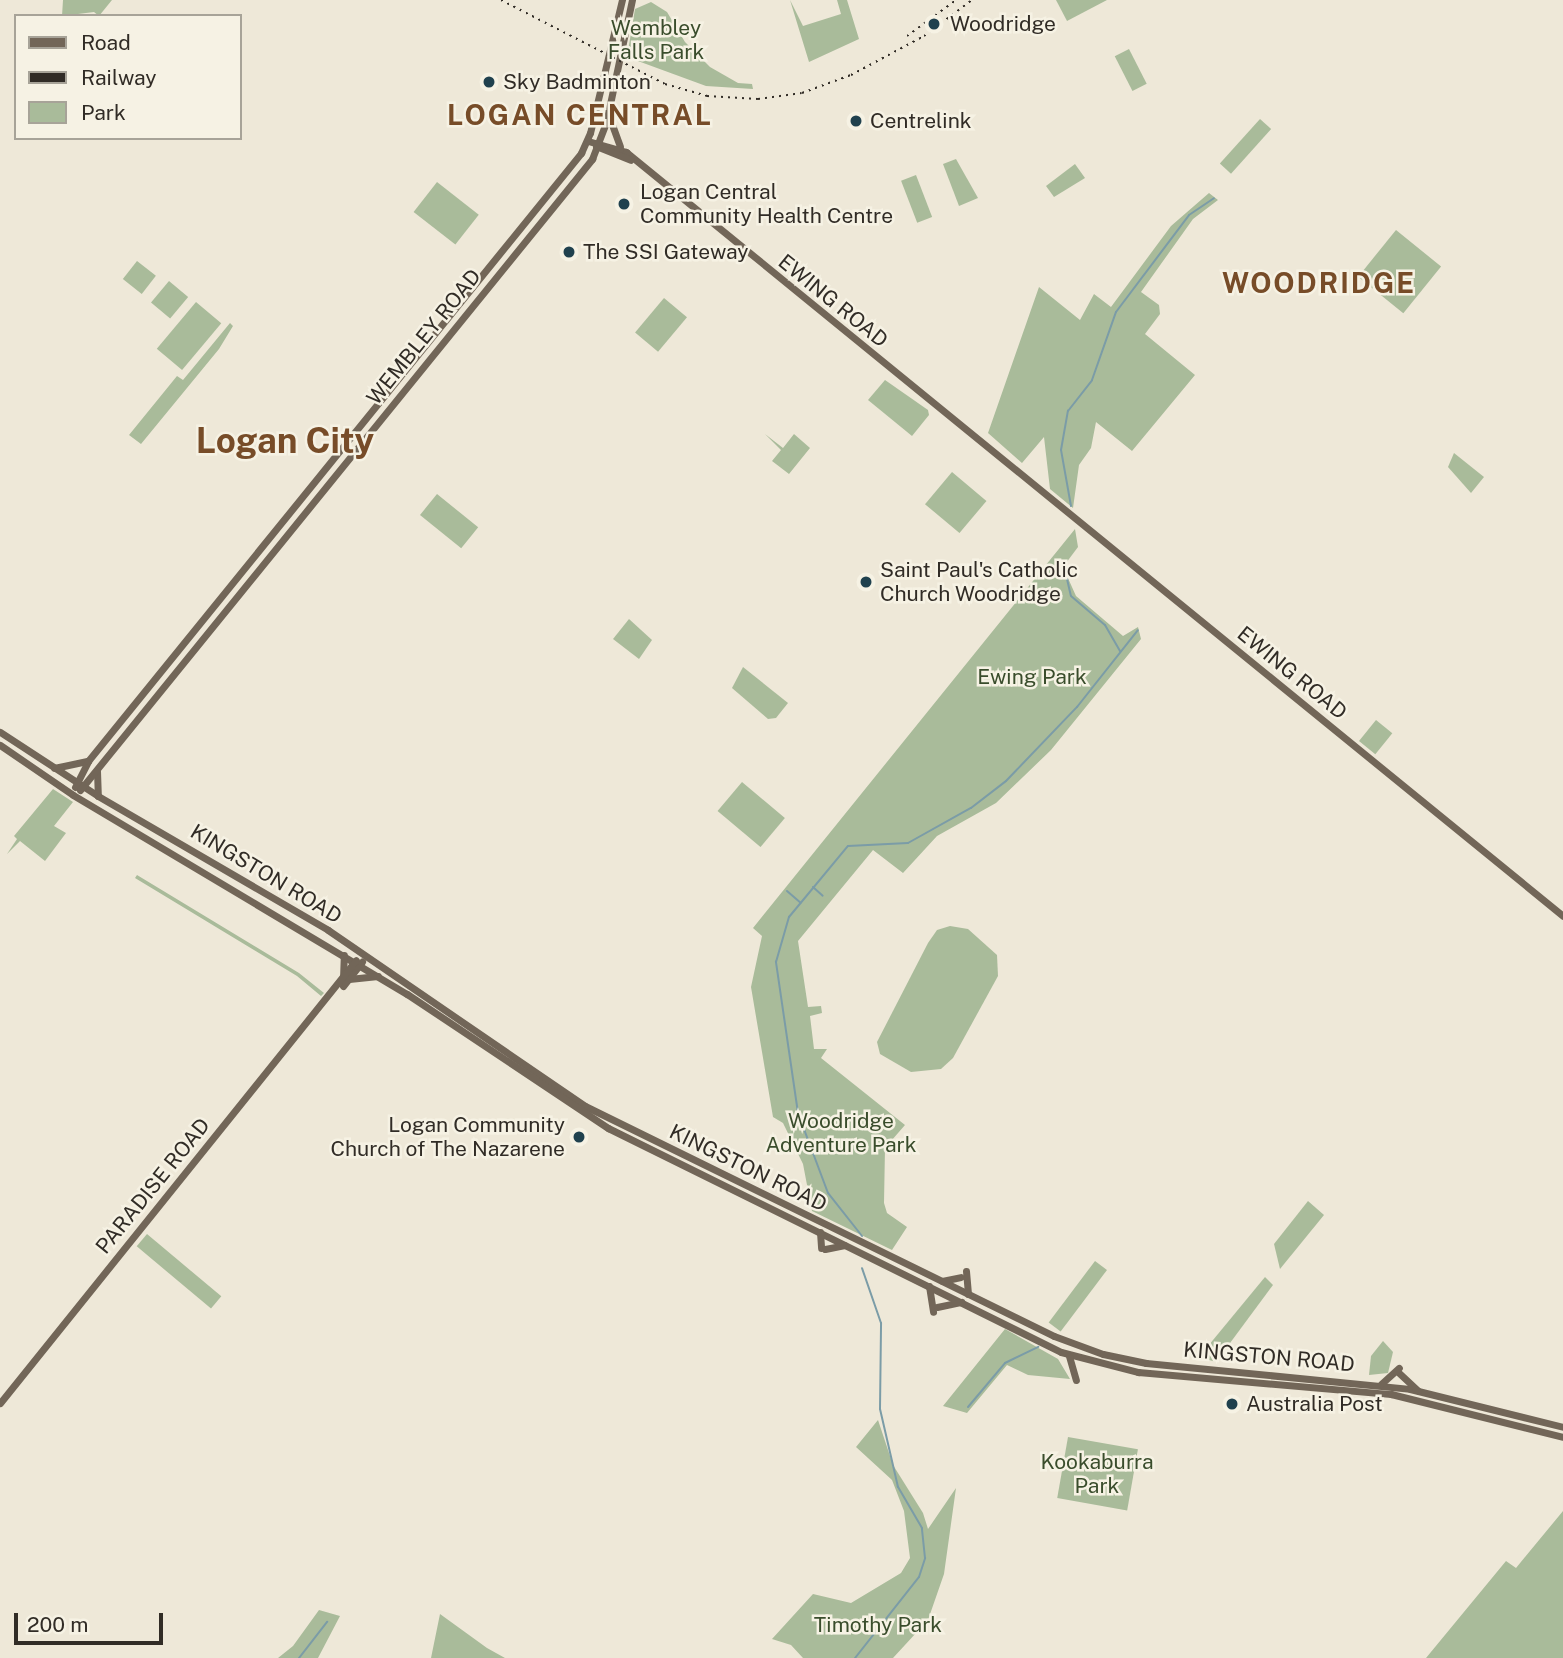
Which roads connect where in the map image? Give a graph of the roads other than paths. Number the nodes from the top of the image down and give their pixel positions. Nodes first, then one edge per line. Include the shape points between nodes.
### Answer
1 (622, 0) edge
2 (632, 0) edge
3 (609, 111) junction
4 (588, 141) junction
5 (600, 144) junction
6 (624, 154) junction
7 (586, 167) junction
8 (481, 276) junction
9 (489, 284) junction
10 (0, 732) edge
11 (0, 745) edge
12 (88, 761) junction
13 (54, 768) junction
14 (97, 770) junction
15 (80, 785) junction
16 (74, 795) junction
17 (97, 796) junction
18 (1563, 916) edge
19 (344, 955) junction
20 (363, 955) junction
21 (357, 963) junction
22 (378, 976) junction
23 (346, 979) junction
24 (820, 1232) junction
25 (846, 1245) junction
26 (942, 1282) junction
27 (929, 1286) junction
28 (968, 1294) junction
29 (962, 1302) junction
30 (1069, 1356) junction
31 (1076, 1380) dead end
32 (1381, 1384) junction
33 (1418, 1391) junction
34 (0, 1403) edge
35 (1563, 1427) edge
36 (1563, 1437) edge

1 - 4 main road, WEMBLEY ROAD
2 - 3 main road, WEMBLEY ROAD
3 - 5 main road, WEMBLEY ROAD
3 - 6 main road via 612,134
4 - 5 main road, EWING ROAD
4 - 8 main road, WEMBLEY ROAD
5 - 6 main road, EWING ROAD
5 - 7 main road, WEMBLEY ROAD
6 - 7 main road via 603,156
6 - 18 main road, EWING ROAD
7 - 9 main road, WEMBLEY ROAD
8 - 9 main road
8 - 12 main road, WEMBLEY ROAD
9 - 14 main road, WEMBLEY ROAD
10 - 13 main road, KINGSTON ROAD
11 - 16 main road, KINGSTON ROAD
12 - 13 main road
12 - 15 main road, WEMBLEY ROAD
13 - 15 main road, KINGSTON ROAD
14 - 15 main road, WEMBLEY ROAD
14 - 17 main road
15 - 16 main road, WEMBLEY ROAD
15 - 17 main road, KINGSTON ROAD
16 - 19 main road, KINGSTON ROAD
17 - 20 main road, KINGSTON ROAD
19 - 21 main road, KINGSTON ROAD
19 - 23 main road
20 - 21 main road, PARADISE ROAD
20 - 26 main road, KINGSTON ROAD via 604,1116
21 - 22 main road, KINGSTON ROAD
21 - 23 main road, PARADISE ROAD
22 - 23 main road
22 - 24 main road, KINGSTON ROAD via 608,1128
23 - 34 main road, PARADISE ROAD
24 - 25 main road, KINGSTON ROAD
24 - 25 main road via 823,1248
25 - 27 main road, KINGSTON ROAD
26 - 28 main road, KINGSTON ROAD
26 - 28 main road via 964,1274
27 - 29 main road, KINGSTON ROAD
27 - 29 main road via 935,1309
28 - 32 main road, KINGSTON ROAD via 1064,1341 1122,1359 1259,1376
29 - 30 main road, KINGSTON ROAD
30 - 31 main road
30 - 36 main road, KINGSTON ROAD via 1138,1372 1391,1394
32 - 33 main road, KINGSTON ROAD
32 - 33 main road via 1399,1371
33 - 35 main road, KINGSTON ROAD

